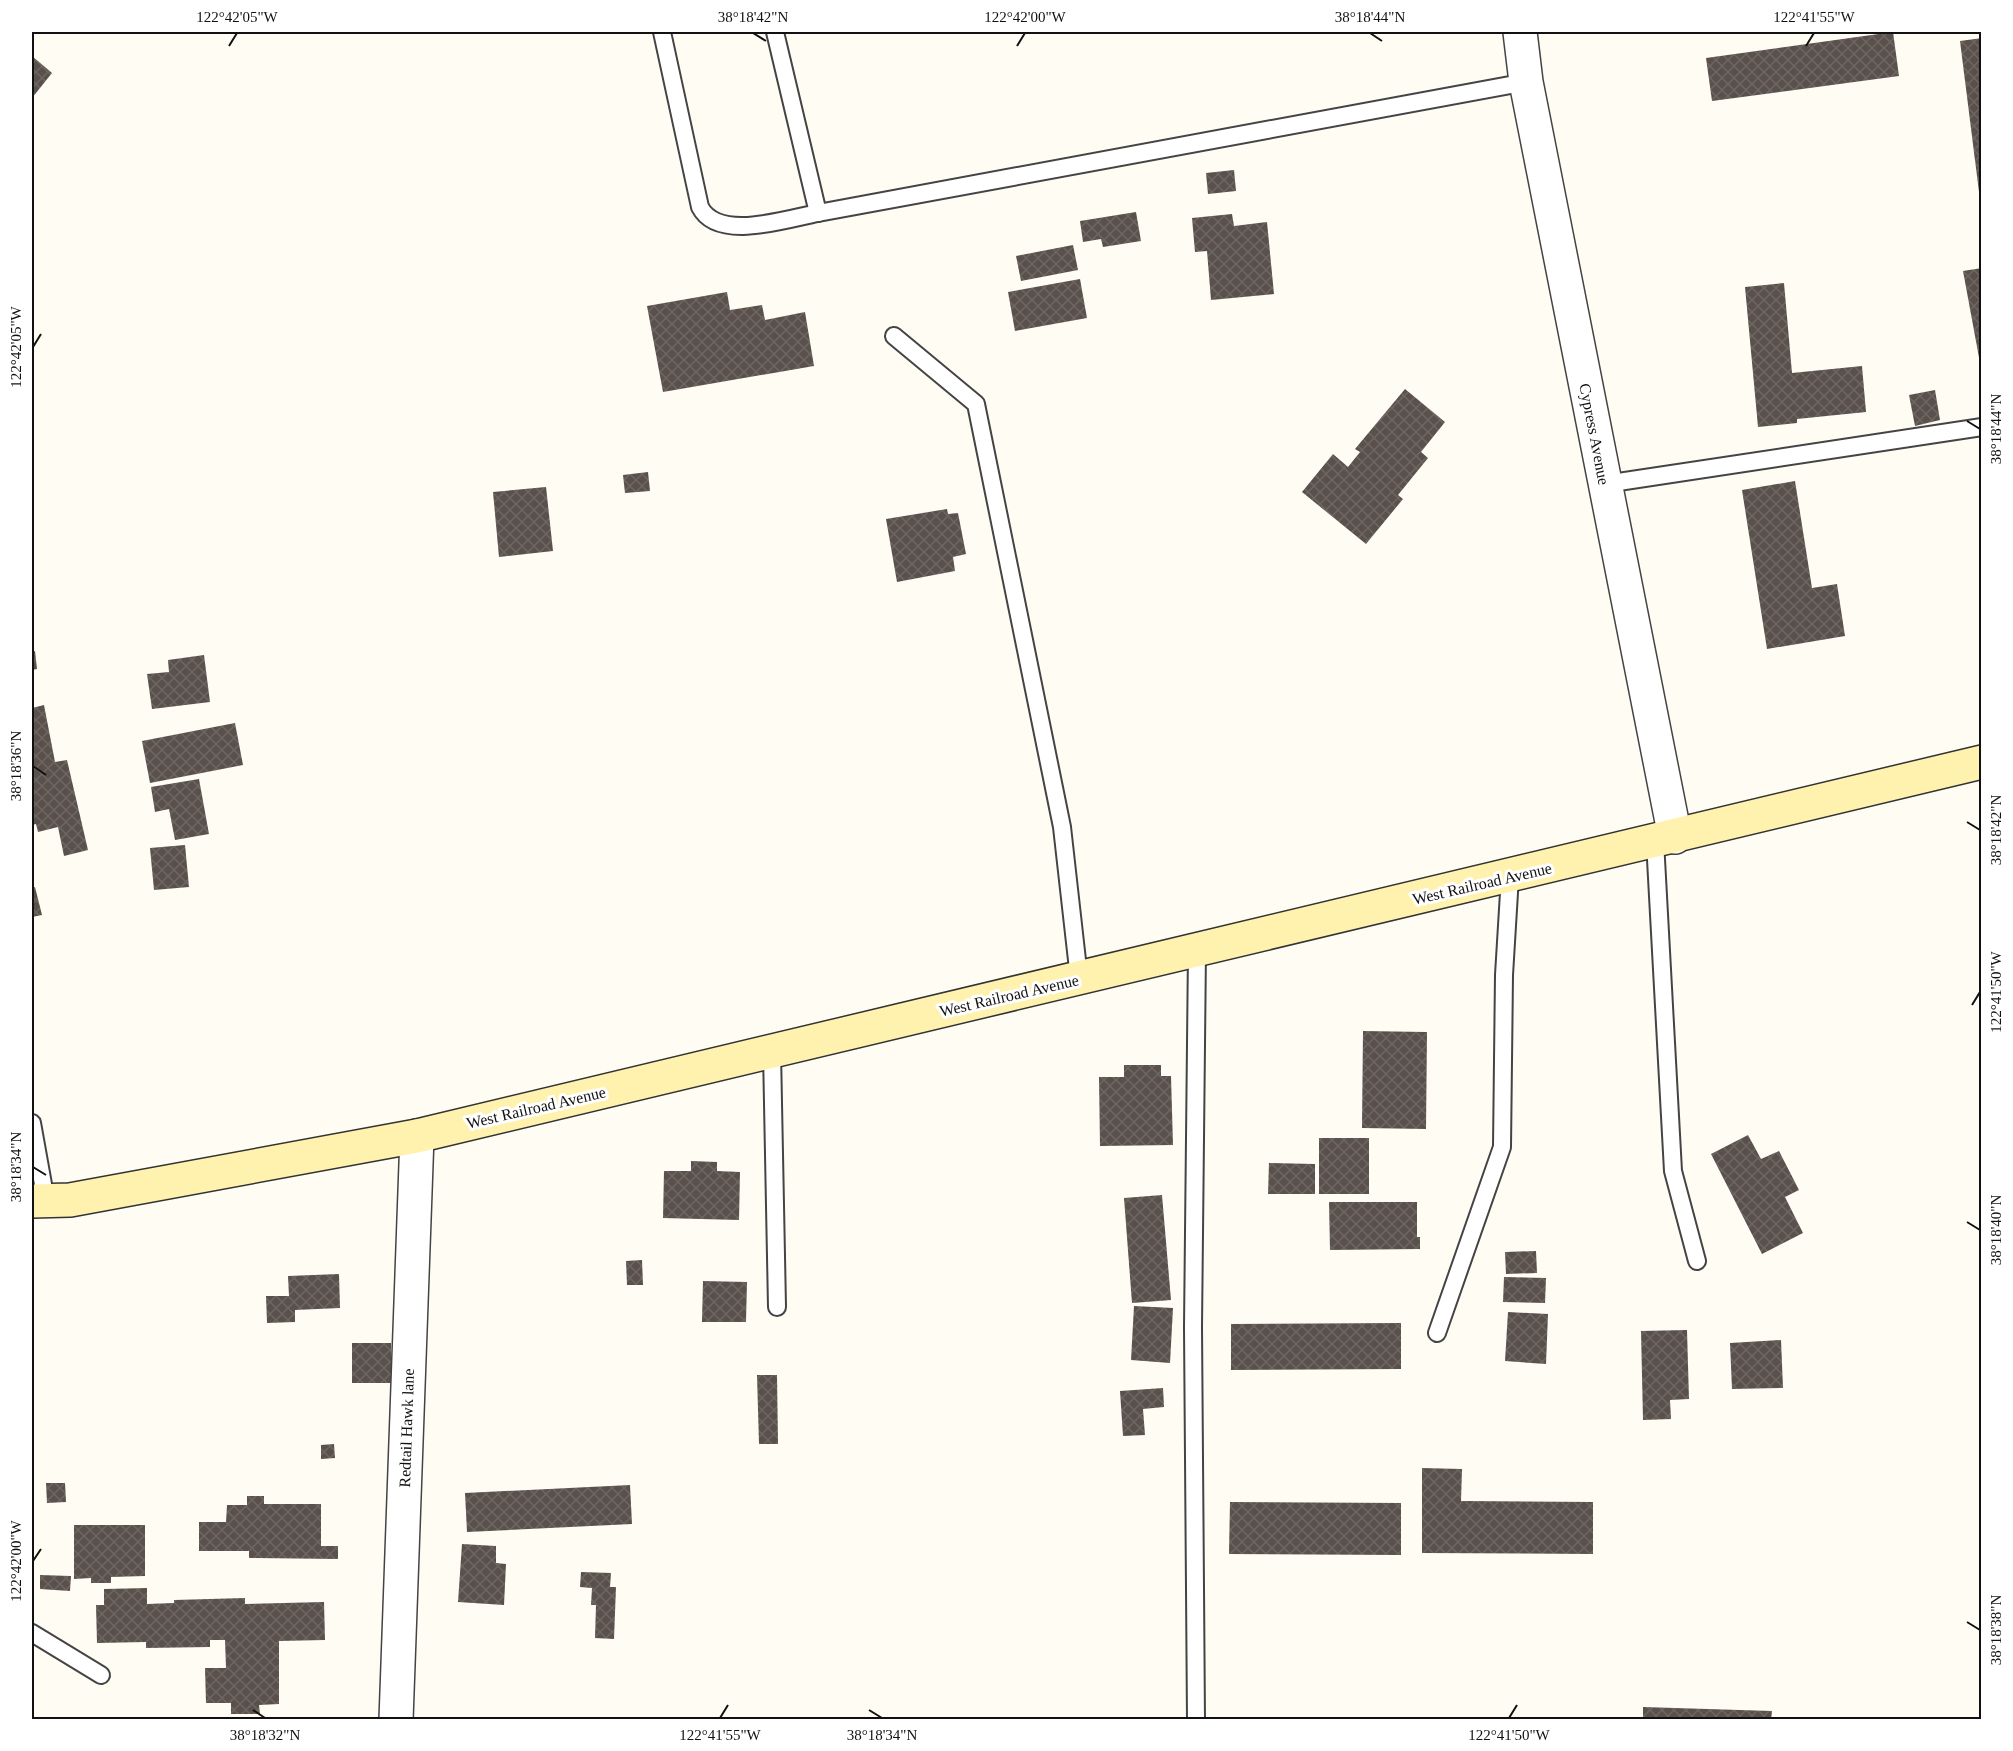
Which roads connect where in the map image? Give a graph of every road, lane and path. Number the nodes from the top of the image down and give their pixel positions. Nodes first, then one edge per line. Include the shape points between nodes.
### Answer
1 (662, 32) edge
2 (775, 32) edge
3 (1520, 32) edge
4 (1526, 82) junction
5 (818, 213) junction
6 (894, 336) dead end
7 (1982, 427) edge
8 (1605, 484) junction
9 (1982, 762) edge
10 (1665, 839) junction
11 (1510, 876) junction
12 (1197, 950) junction
13 (1079, 978) junction
14 (772, 1052) junction
15 (32, 1123) edge
16 (417, 1136) junction
17 (39, 1201) edge
18 (1697, 1261) dead end
19 (777, 1307) dead end
20 (1437, 1333) dead end
21 (32, 1633) edge
22 (101, 1675) dead end
23 (396, 1719) edge
24 (1196, 1719) edge

1 - 5 lane via 705,217 727,227
2 - 5 lane
3 - 4 street, Cypress Avenue
4 - 5 lane
4 - 8 street, Cypress Avenue
6 - 13 lane via 976,404 1062,827
7 - 8 lane
8 - 10 street, Cypress Avenue
9 - 10 main road, West Railroad Avenue
10 - 11 main road, West Railroad Avenue
10 - 18 lane via 1672,1171
11 - 12 main road, West Railroad Avenue
11 - 20 lane via 1504,975 1502,1147
12 - 13 main road, West Railroad Avenue
12 - 24 lane via 1193,1327
13 - 14 main road, West Railroad Avenue
14 - 16 main road, West Railroad Avenue
14 - 19 lane
15 - 17 lane
16 - 17 main road, West Railroad Avenue via 70,1200
16 - 23 street, Redtail Hawk lane
21 - 22 lane

